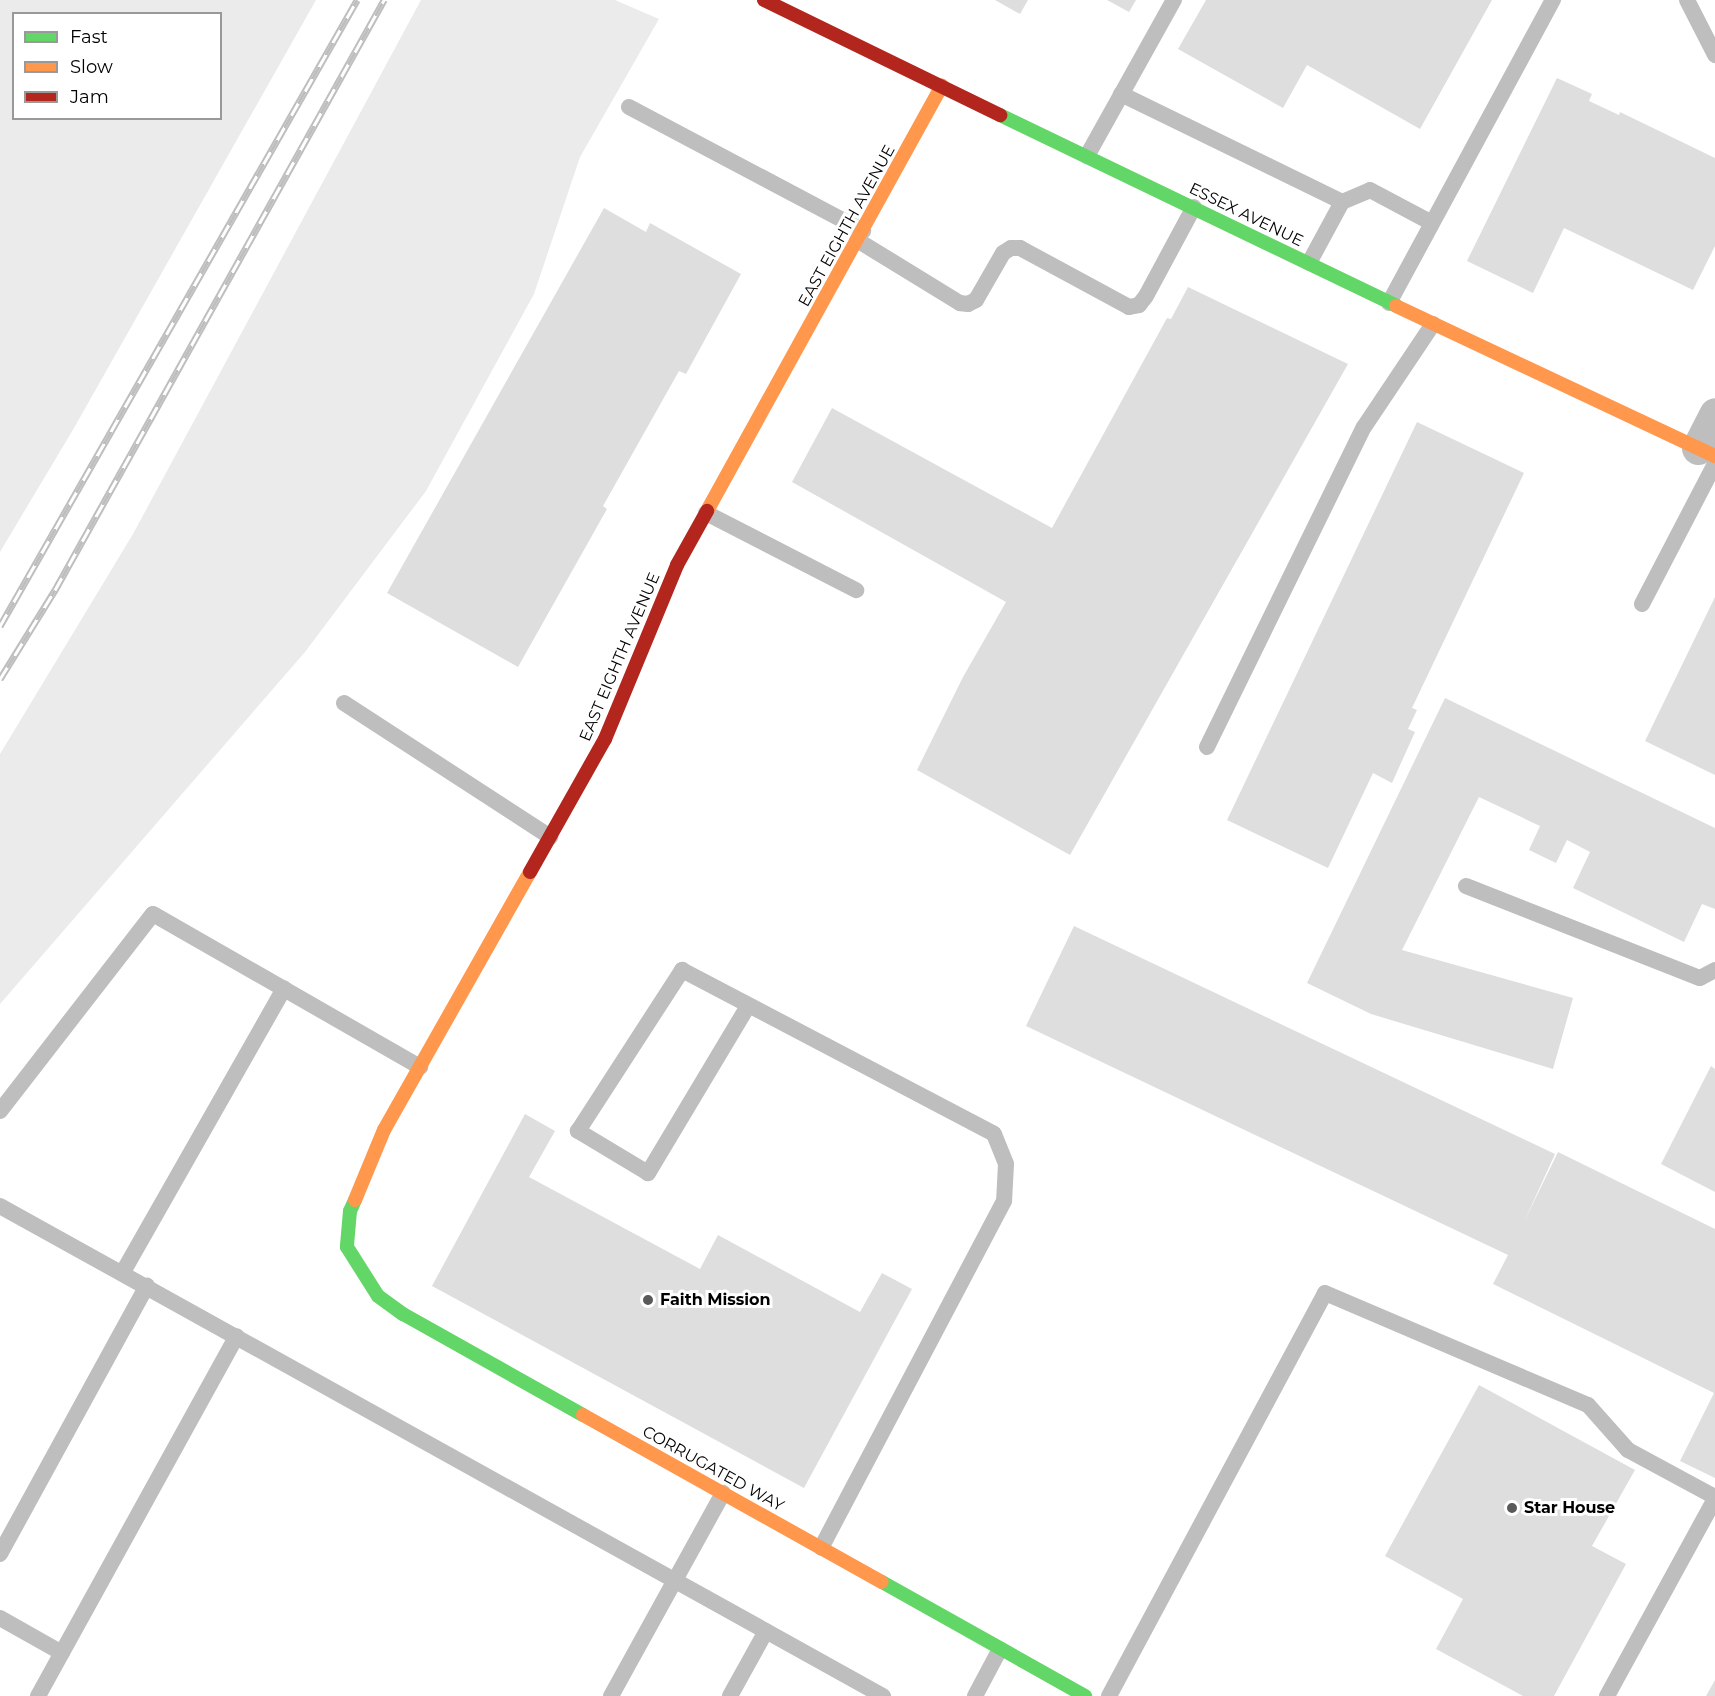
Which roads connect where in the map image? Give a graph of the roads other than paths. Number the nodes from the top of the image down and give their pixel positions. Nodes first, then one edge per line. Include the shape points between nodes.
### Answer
1 (764, 0) edge
2 (1174, 0) edge
3 (1553, 0) edge
4 (1687, 0) edge
5 (1715, 55) edge
6 (942, 86) junction
7 (1121, 94) junction
8 (629, 107) dead end
9 (1087, 156) junction
10 (1342, 202) junction
11 (1194, 207) junction
12 (1432, 223) junction
13 (860, 236) junction
14 (1309, 263) junction
15 (1389, 303) junction
16 (1433, 324) junction
17 (1715, 414) edge
18 (1709, 456) edge
19 (706, 513) junction
20 (856, 590) dead end
21 (1642, 604) dead end
22 (344, 703) dead end
23 (1207, 747) dead end
24 (550, 837) junction
25 (1466, 886) dead end
26 (1715, 970) edge
27 (284, 989) junction
28 (748, 1006) junction
29 (420, 1068) junction
30 (0, 1111) edge
31 (0, 1206) edge
32 (347, 1247) joint
33 (123, 1272) junction
34 (147, 1286) junction
35 (237, 1336) junction
36 (723, 1493) junction
37 (1715, 1498) edge
38 (821, 1548) junction
39 (0, 1554) edge
40 (675, 1580) junction
41 (0, 1618) edge
42 (766, 1631) junction
43 (1000, 1649) junction
44 (62, 1653) junction
45 (858, 1690) edge
46 (38, 1696) edge
47 (611, 1696) edge
48 (730, 1696) edge
49 (883, 1696) edge
50 (975, 1696) edge
51 (1085, 1696) edge
52 (1109, 1696) edge
53 (1607, 1696) edge

1 - 6 street, ESSEX AVENUE
2 - 7 lane
3 - 12 lane
4 - 5 lane
6 - 9 street, ESSEX AVENUE
6 - 13 street, EAST EIGHTH AVENUE
7 - 9 lane
7 - 10 lane
8 - 13 lane
9 - 11 street, ESSEX AVENUE
10 - 12 lane via 1370,190
10 - 14 lane
11 - 13 lane via 1146,296 1138,305 1129,307 1020,248 1004,253 976,300 960,303
11 - 14 street, ESSEX AVENUE
12 - 15 lane
13 - 19 street, EAST EIGHTH AVENUE
14 - 15 street, ESSEX AVENUE
15 - 16 street, ESSEX AVENUE
16 - 18 street, ESSEX AVENUE
16 - 23 lane via 1364,427
17 - 18 street
18 - 21 lane
19 - 20 lane
19 - 24 street, EAST EIGHTH AVENUE via 677,565 605,739
22 - 24 lane
24 - 29 street, EAST EIGHTH AVENUE
25 - 26 lane via 1700,978
27 - 29 lane
27 - 30 lane via 153,914
27 - 33 lane
28 - 28 lane via 682,970 578,1131 648,1173
28 - 38 lane via 994,1134 1006,1164 1004,1201
29 - 32 street, EAST EIGHTH AVENUE via 384,1130 350,1211
31 - 33 lane
32 - 36 street, CORRUGATED WAY via 378,1296 403,1314
33 - 34 lane
34 - 35 lane
34 - 39 lane
35 - 40 lane
35 - 44 lane
36 - 38 street, CORRUGATED WAY
36 - 40 lane
37 - 52 lane via 1628,1450 1588,1405 1325,1293
37 - 53 lane
38 - 43 street, CORRUGATED WAY
40 - 42 lane
40 - 47 lane
41 - 44 lane
42 - 45 lane
42 - 48 lane
43 - 50 lane
43 - 51 street, CORRUGATED WAY
44 - 46 lane
45 - 49 lane

